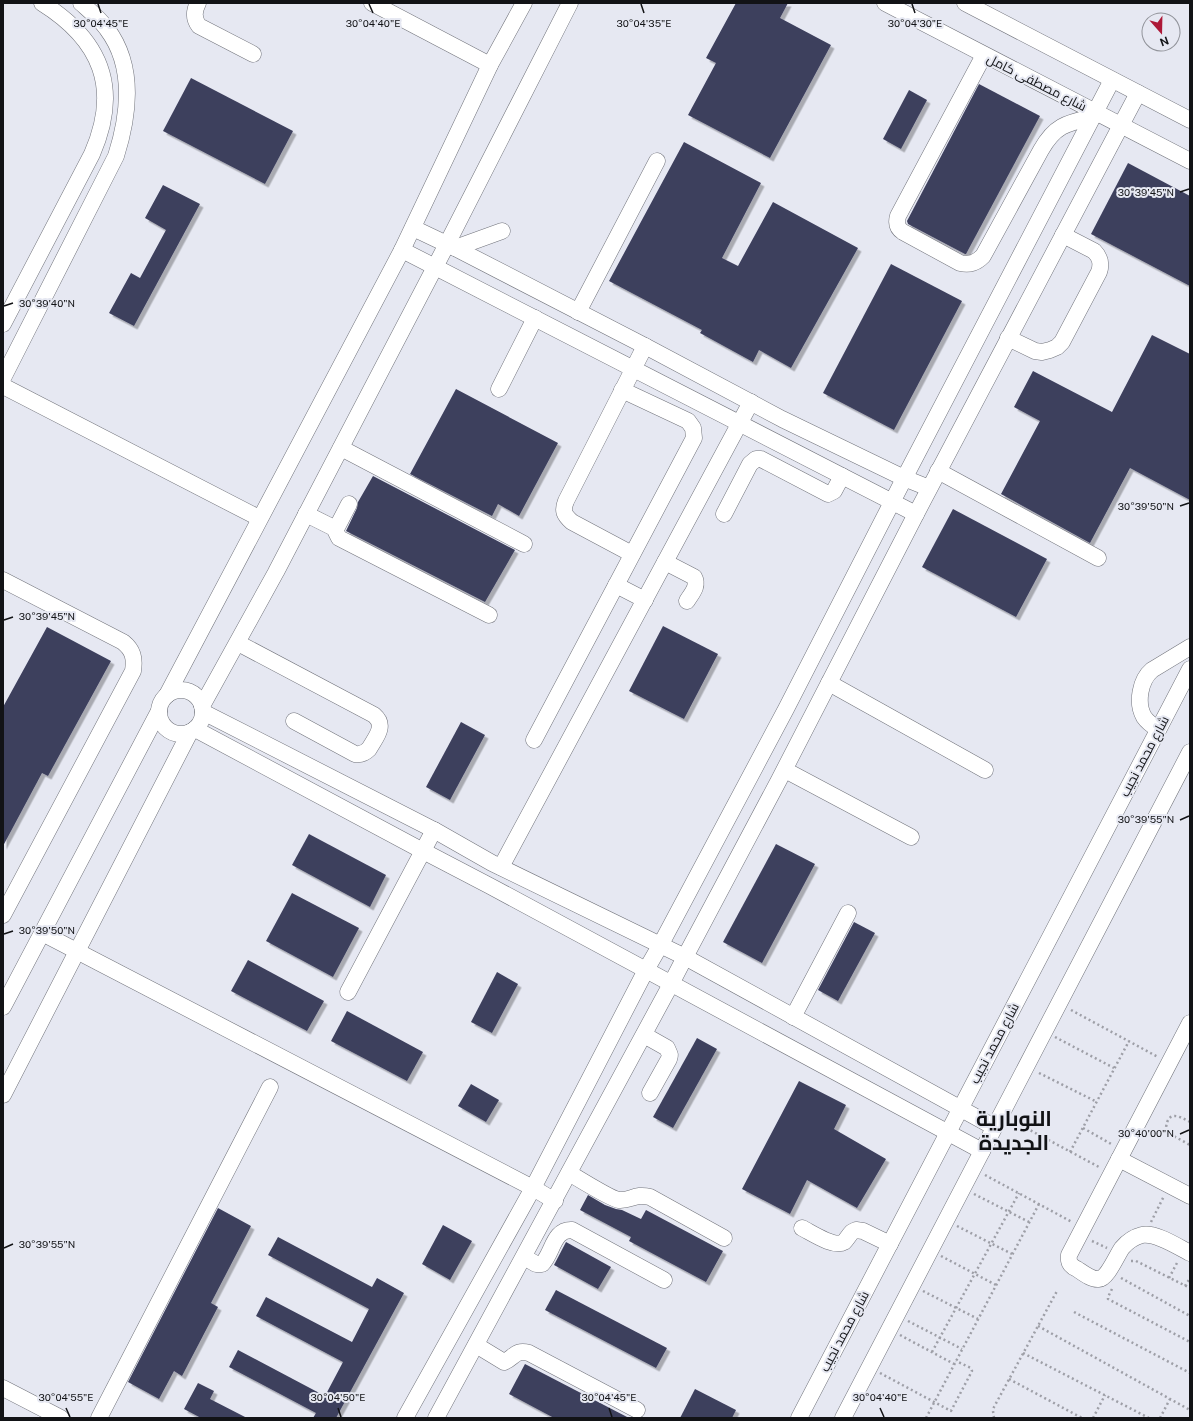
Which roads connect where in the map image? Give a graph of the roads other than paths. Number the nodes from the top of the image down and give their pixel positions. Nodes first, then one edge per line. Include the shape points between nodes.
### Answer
1 (42, 3) edge
2 (81, 3) edge
3 (198, 3) edge
4 (372, 3) edge
5 (524, 3) edge
6 (570, 3) edge
7 (885, 3) edge
8 (965, 3) edge
9 (253, 54) dead end
10 (984, 55) junction
11 (490, 65) junction
12 (1112, 80) junction
13 (1138, 93) junction
14 (1094, 115) junction
15 (1190, 120) edge
16 (1121, 126) junction
17 (657, 161) dead end
18 (1190, 161) edge
19 (413, 228) junction
20 (502, 230) dead end
21 (1063, 235) junction
22 (451, 246) junction
23 (402, 250) junction
24 (435, 267) junction
25 (17, 297) junction
26 (40, 306) junction
27 (572, 308) junction
28 (535, 318) junction
29 (3, 324) edge
30 (554, 328) junction
31 (1008, 338) junction
32 (645, 346) junction
33 (633, 368) junction
34 (687, 368) junction
35 (3, 378) edge
36 (3, 386) edge
37 (499, 389) dead end
38 (622, 390) junction
39 (675, 390) junction
40 (751, 402) junction
41 (740, 423) junction
42 (340, 448) junction
43 (938, 471) junction
44 (842, 476) junction
45 (904, 478) junction
46 (929, 488) junction
47 (892, 502) junction
48 (349, 504) dead end
49 (306, 514) junction
50 (724, 514) dead end
51 (916, 514) junction
52 (259, 518) junction
53 (336, 529) junction
54 (524, 544) dead end
55 (632, 554) junction
56 (1098, 558) dead end
57 (665, 562) junction
58 (3, 580) edge
59 (616, 585) junction
60 (645, 600) junction
61 (687, 601) dead end
62 (489, 615) dead end
63 (238, 643) junction
64 (1190, 647) edge
65 (1190, 669) edge
66 (829, 683) junction
67 (167, 695) junction
68 (203, 709) junction
69 (159, 711) junction
70 (294, 721) dead end
71 (1158, 729) junction
72 (192, 730) junction
73 (534, 740) dead end
74 (1190, 752) edge
75 (756, 766) junction
76 (985, 770) dead end
77 (782, 775) junction
78 (434, 830) junction
79 (911, 837) dead end
80 (423, 851) junction
81 (501, 867) junction
82 (848, 913) dead end
83 (3, 915) edge
84 (42, 933) junction
85 (661, 944) junction
86 (78, 951) junction
87 (685, 957) junction
88 (646, 970) junction
89 (671, 984) junction
90 (348, 992) dead end
91 (3, 1007) edge
92 (793, 1017) junction
93 (1190, 1023) edge
94 (644, 1035) junction
95 (270, 1087) dead end
96 (650, 1093) dead end
97 (3, 1096) edge
98 (960, 1109) junction
99 (997, 1121) junction
100 (948, 1133) junction
101 (982, 1151) junction
102 (1121, 1155) junction
103 (569, 1173) junction
104 (533, 1188) junction
105 (1190, 1196) edge
106 (555, 1200) junction
107 (802, 1228) dead end
108 (724, 1238) dead end
109 (890, 1244) junction
110 (1187, 1252) edge
111 (524, 1257) junction
112 (664, 1280) dead end
113 (476, 1345) junction
114 (3, 1388) edge
115 (636, 1410) dead end
116 (61, 1418) edge
117 (99, 1418) edge
118 (406, 1418) edge
119 (436, 1418) edge
120 (799, 1418) edge
121 (842, 1418) edge

1 - 25 street via 54,10 87,42 99,64 105,101 98,140 92,154
2 - 26 street via 107,29 124,66 127,86 124,123 116,156
3 - 9 street via 194,15 199,26
4 - 11 street
5 - 11 street
6 - 22 street
7 - 10 street, شارع مصطفى كامل
8 - 12 street
10 - 14 street, شارع مصطفى كامل
10 - 14 street via 898,216 897,224 903,232 960,263 979,260 1050,137 1066,123
11 - 19 street
12 - 13 street
12 - 14 street
13 - 15 street
13 - 16 street
14 - 16 street, شارع مصطفى كامل
14 - 45 street
16 - 18 street, شارع مصطفى كامل
16 - 21 street
17 - 27 street
19 - 22 street
19 - 23 street
20 - 22 street
21 - 31 street
21 - 31 street via 1094,251 1101,263 1099,272 1077,314 1062,342 1050,350 1035,351
22 - 24 street
22 - 27 street
23 - 24 street
23 - 52 street
24 - 28 street
24 - 42 street
25 - 26 street
25 - 29 street
26 - 35 street
27 - 30 street
27 - 32 street
28 - 30 street
28 - 37 street
30 - 33 street
31 - 43 street
32 - 33 street
32 - 34 street
33 - 38 street
33 - 39 street
34 - 39 street
34 - 40 street
36 - 52 street
38 - 55 street via 563,509 565,517 572,522
38 - 55 street via 688,421 694,433 694,438
39 - 41 street
40 - 41 street
40 - 45 street
41 - 44 street
41 - 57 street
42 - 49 street
42 - 54 street
43 - 46 street
43 - 56 street
44 - 47 street
44 - 50 street via 834,491 828,494 761,459 756,459 750,464
45 - 46 street
45 - 47 street
46 - 51 street
47 - 51 street
47 - 75 street
48 - 53 street
49 - 53 street
49 - 63 street
51 - 66 street
52 - 67 street
53 - 62 street via 339,538
55 - 59 street
57 - 60 street
57 - 61 street via 694,577 696,585
58 - 83 street via 123,642 129,647 134,663 133,671
59 - 60 street
59 - 73 street
60 - 81 street
63 - 68 street
63 - 70 street via 374,715 381,723 369,749 355,754
64 - 71 street via 1152,670 1141,684 1142,712 1147,721
65 - 71 street, شارع محمد نجيب
66 - 76 street
66 - 77 street
67 - 68 street via 178,690 191,692 200,700
67 - 69 street
68 - 72 street via 199,724
68 - 78 street
69 - 72 street via 162,723 171,732 184,734
69 - 84 street
71 - 98 street, شارع محمد نجيب
72 - 80 street
72 - 86 street
74 - 99 street
75 - 77 street
75 - 85 street
77 - 79 street
77 - 87 street
78 - 80 street
78 - 81 street
80 - 88 street
80 - 90 street
81 - 85 street
82 - 92 street
84 - 86 street
84 - 91 street
85 - 87 street
85 - 88 street
86 - 97 street
86 - 104 street
87 - 89 street
87 - 92 street
88 - 89 street
88 - 104 street
89 - 94 street
89 - 100 street
92 - 98 street
93 - 102 street
94 - 96 street via 667,1048 670,1055
94 - 103 street
95 - 117 street
98 - 99 street
98 - 100 street, شارع محمد نجيب
99 - 101 street
100 - 101 street
100 - 109 street, شارع محمد نجيب
101 - 121 street
102 - 105 street
102 - 110 street via 1086,1234 1069,1255 1070,1264 1098,1280 1107,1274 1123,1247 1132,1239 1144,1235 1153,1235
103 - 106 street
103 - 108 street via 616,1200 626,1200 640,1195 650,1197
104 - 106 street
104 - 118 street
106 - 111 street
107 - 109 street via 835,1244 846,1241 852,1232 859,1230
109 - 120 street, شارع محمد نجيب
111 - 112 street via 536,1264 542,1264 559,1234 564,1230 572,1230
111 - 113 street
113 - 115 street via 504,1362 516,1353 529,1353
113 - 119 street
114 - 116 street

